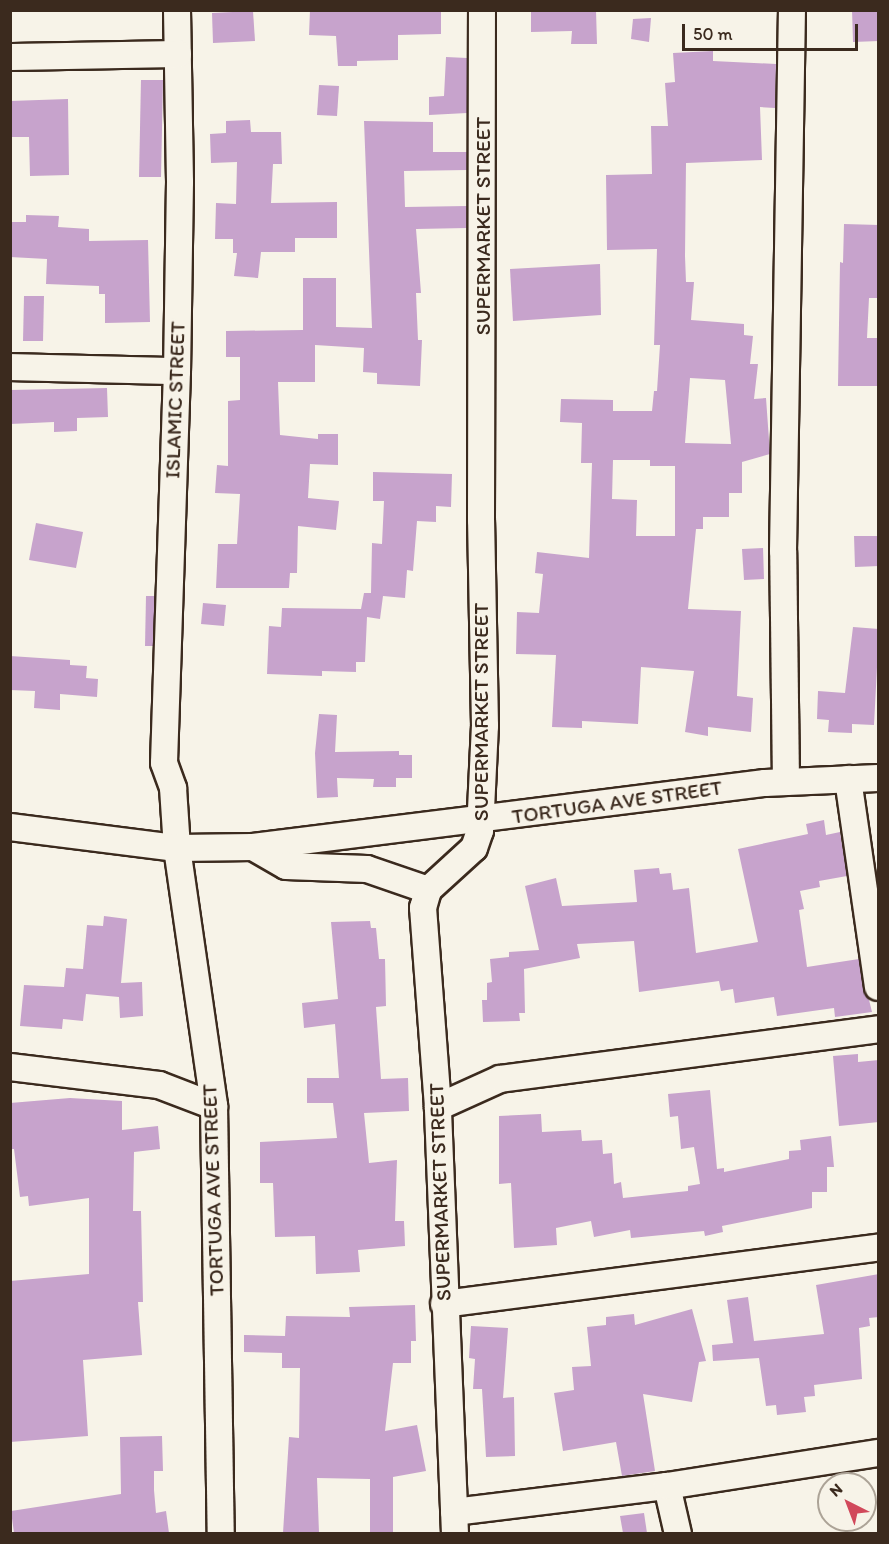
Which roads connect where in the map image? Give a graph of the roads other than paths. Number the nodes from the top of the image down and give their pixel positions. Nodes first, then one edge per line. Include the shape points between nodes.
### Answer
1 (177, 10) edge
2 (482, 10) edge
3 (792, 10) edge
4 (178, 54) junction
5 (10, 57) edge
6 (10, 368) edge
7 (177, 371) junction
8 (879, 778) edge
9 (848, 779) junction
10 (786, 782) junction
11 (479, 820) junction
12 (10, 827) edge
13 (253, 847) junction
14 (177, 848) junction
15 (428, 890) junction
16 (879, 987) edge
17 (879, 1029) edge
18 (10, 1067) edge
19 (214, 1106) junction
20 (438, 1107) junction
21 (879, 1248) edge
22 (444, 1304) junction
23 (879, 1453) edge
24 (668, 1486) junction
25 (455, 1523) edge
26 (221, 1533) edge
27 (678, 1533) edge

1 - 4 street, ISLAMIC STREET
2 - 11 street, SUPERMARKET STREET via 481,520 485,726
3 - 10 street via 783,551
4 - 5 street
4 - 7 street, ISLAMIC STREET
6 - 7 street
7 - 14 street, ISLAMIC STREET via 164,763 173,788
8 - 9 street, TORTUGA AVE STREET
9 - 10 street, TORTUGA AVE STREET
9 - 16 street
10 - 11 street, TORTUGA AVE STREET
11 - 13 street, TORTUGA AVE STREET
11 - 15 street, SUPERMARKET STREET via 474,848
12 - 14 street, TORTUGA AVE STREET
13 - 14 street, TORTUGA AVE STREET
13 - 15 street via 286,866 367,869
14 - 19 street, TORTUGA AVE STREET
15 - 20 street, SUPERMARKET STREET via 423,908
17 - 20 street via 500,1079
18 - 19 street via 159,1085
19 - 26 street, TORTUGA AVE STREET
20 - 22 street, SUPERMARKET STREET
21 - 22 street
22 - 25 street, SUPERMARKET STREET
23 - 24 street
24 - 25 street
24 - 27 street

